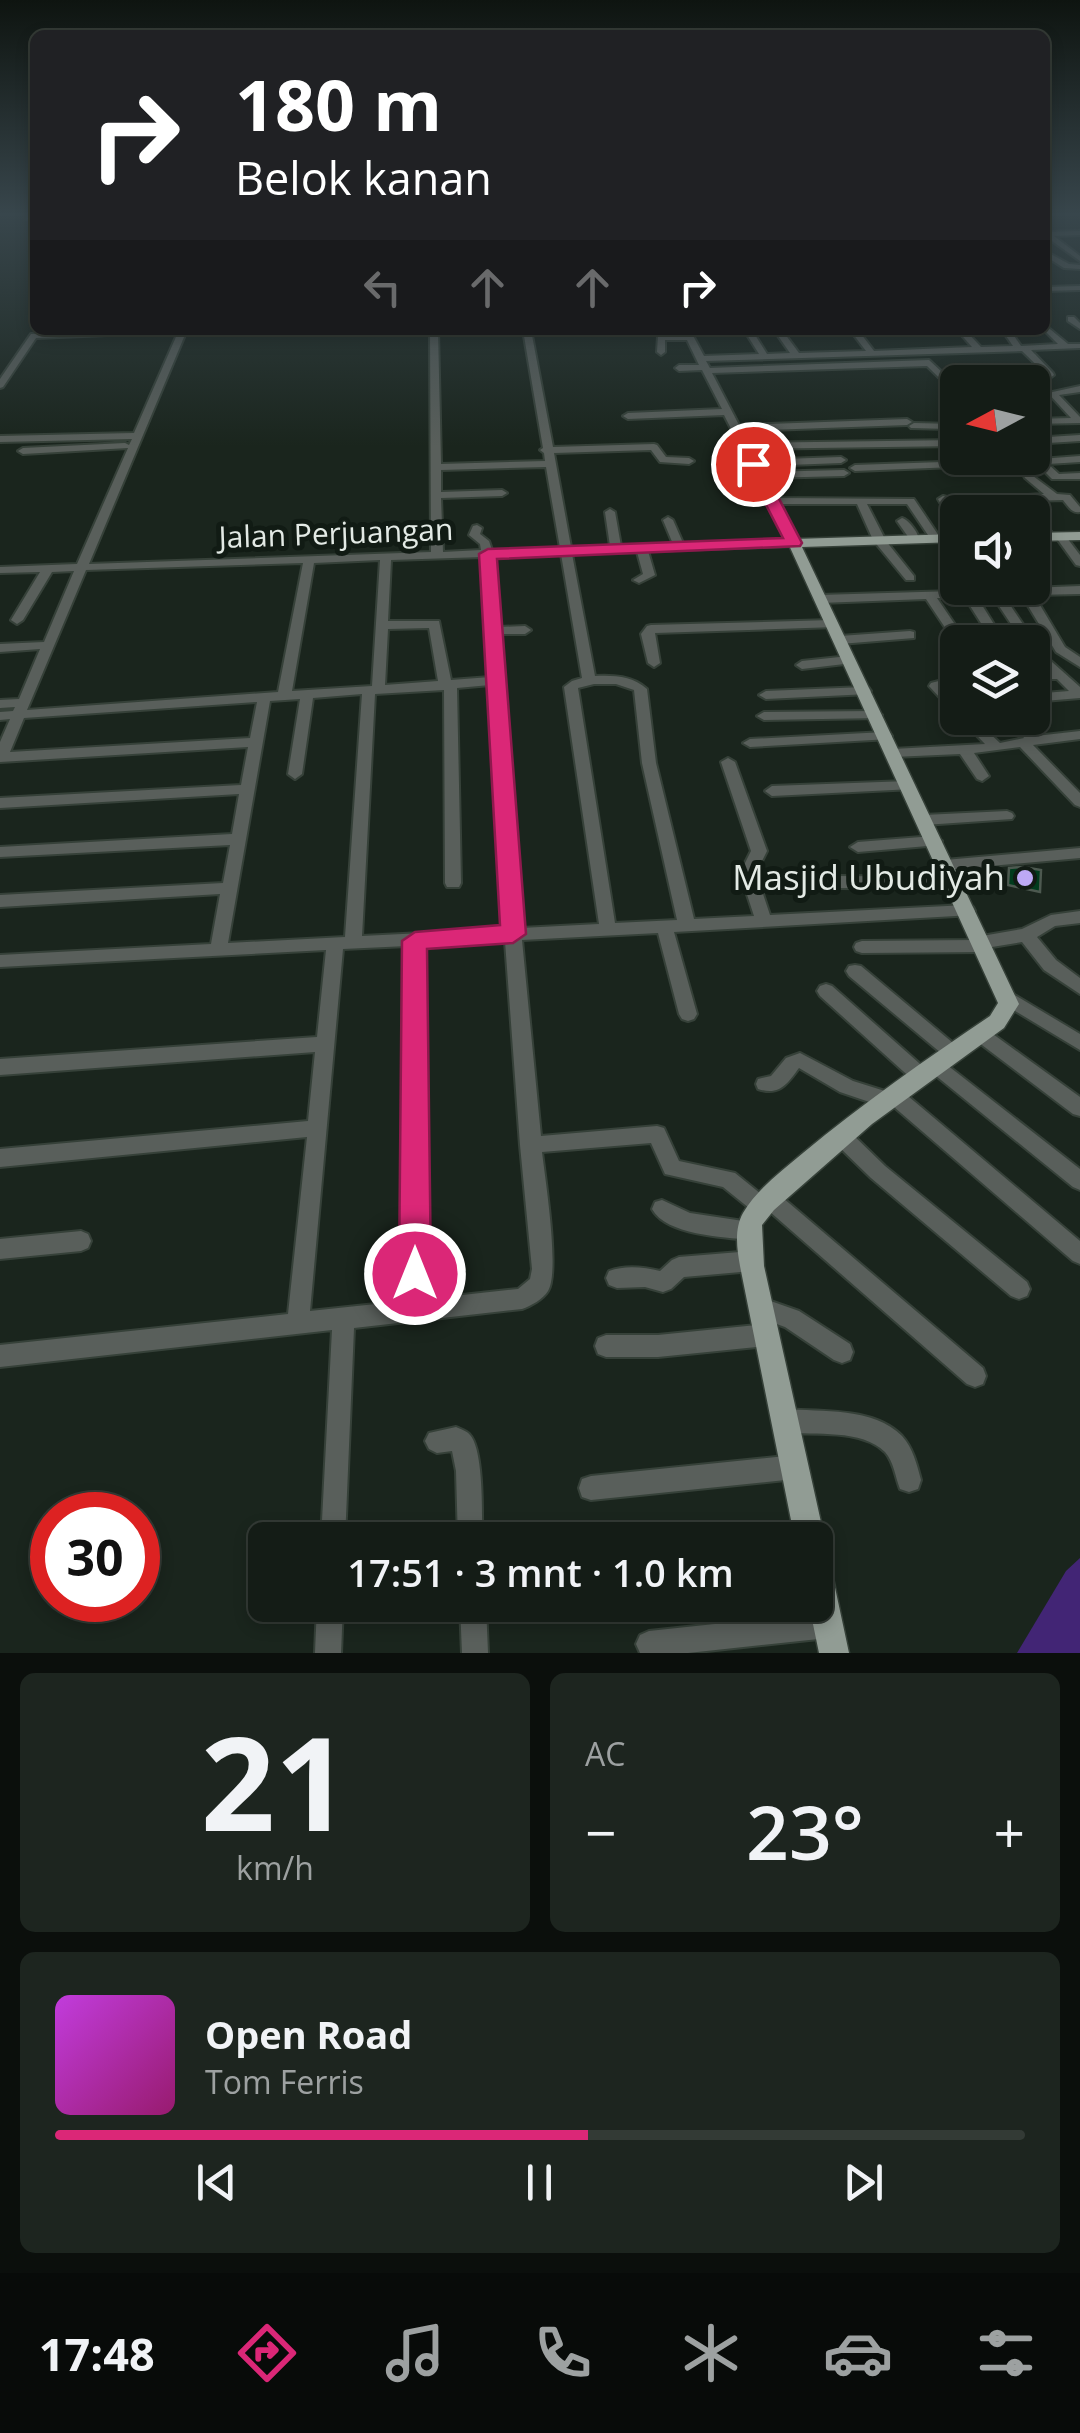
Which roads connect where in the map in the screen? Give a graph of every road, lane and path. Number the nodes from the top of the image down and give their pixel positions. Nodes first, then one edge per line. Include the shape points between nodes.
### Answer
1 (1071, 319) dead end
2 (1080, 327) edge
3 (1050, 332) edge
4 (57, 335) edge
5 (181, 335) edge
6 (434, 335) edge
7 (528, 335) edge
8 (680, 335) edge
9 (688, 335) edge
10 (751, 335) edge
11 (782, 335) edge
12 (858, 335) edge
13 (966, 335) edge
14 (1010, 335) edge
15 (1080, 346) edge
16 (1066, 347) junction
17 (1022, 349) junction
18 (979, 350) junction
19 (661, 352) dead end
20 (871, 352) junction
21 (795, 354) junction
22 (764, 356) junction
23 (1039, 365) edge
24 (704, 368) junction
25 (681, 372) dead end
26 (940, 375) edge
27 (0, 386) edge
28 (1080, 390) edge
29 (703, 403) dead end
30 (724, 407) junction
31 (628, 416) dead end
32 (1079, 420) edge
33 (1050, 421) edge
34 (940, 425) edge
35 (735, 428) junction
36 (1080, 438) edge
37 (0, 439) edge
38 (1050, 440) edge
39 (136, 441) junction
40 (940, 443) edge
41 (745, 446) junction
42 (545, 450) junction
43 (23, 451) dead end
44 (1080, 459) edge
45 (940, 460) edge
46 (689, 461) dead end
47 (548, 464) junction
48 (436, 466) junction
49 (719, 466) dead end
50 (757, 471) junction
51 (1029, 476) dead end
52 (1080, 476) edge
53 (829, 481) dead end
54 (502, 493) dead end
55 (436, 495) junction
56 (1050, 497) edge
57 (1054, 497) junction
58 (774, 501) junction
59 (861, 502) junction
60 (1077, 510) dead end
61 (610, 512) dead end
62 (668, 520) dead end
63 (902, 520) dead end
64 (476, 528) dead end
65 (698, 528) dead end
66 (1050, 530) edge
67 (1050, 536) edge
68 (1055, 536) junction
69 (1080, 536) edge
70 (936, 538) junction
71 (940, 538) edge
72 (915, 539) junction
73 (880, 540) junction
74 (794, 543) junction
75 (679, 546) junction
76 (705, 546) junction
77 (616, 548) junction
78 (642, 548) junction
79 (568, 551) junction
80 (488, 554) junction
81 (437, 556) junction
82 (386, 557) junction
83 (309, 560) junction
84 (1080, 563) edge
85 (48, 568) junction
86 (81, 568) junction
87 (0, 570) edge
88 (910, 578) dead end
89 (640, 580) dead end
90 (1079, 591) edge
91 (1050, 592) edge
92 (940, 594) edge
93 (930, 595) junction
94 (820, 599) junction
95 (1034, 605) edge
96 (16, 620) dead end
97 (383, 625) junction
98 (949, 625) edge
99 (525, 630) dead end
100 (491, 632) junction
101 (910, 636) dead end
102 (840, 641) junction
103 (48, 645) junction
104 (0, 648) edge
105 (654, 662) dead end
106 (1080, 663) edge
107 (802, 665) dead end
108 (1050, 666) edge
109 (1050, 675) edge
110 (1058, 675) junction
111 (589, 680) junction
112 (495, 681) junction
113 (447, 686) junction
114 (373, 691) junction
115 (864, 691) junction
116 (766, 695) dead end
117 (307, 696) junction
118 (1050, 696) edge
119 (284, 697) junction
120 (264, 699) junction
121 (0, 704) edge
122 (22, 708) junction
123 (875, 715) junction
124 (0, 716) edge
125 (764, 716) dead end
126 (984, 735) edge
127 (1025, 735) edge
128 (1080, 735) edge
129 (1027, 740) junction
130 (254, 742) junction
131 (750, 743) dead end
132 (889, 745) junction
133 (997, 748) junction
134 (965, 751) junction
135 (0, 757) edge
136 (728, 762) dead end
137 (295, 774) dead end
138 (982, 776) dead end
139 (908, 786) junction
140 (1074, 787) edge
141 (245, 789) junction
142 (772, 792) dead end
143 (1080, 802) edge
144 (0, 803) edge
145 (1007, 816) dead end
146 (924, 820) junction
147 (237, 838) junction
148 (934, 841) junction
149 (858, 847) dead end
150 (0, 852) edge
151 (1080, 852) edge
152 (950, 874) junction
153 (838, 882) dead end
154 (453, 883) dead end
155 (227, 888) junction
156 (0, 901) edge
157 (967, 911) junction
158 (1080, 917) edge
159 (763, 920) junction
160 (687, 926) junction
161 (666, 928) junction
162 (608, 929) junction
163 (513, 934) junction
164 (1026, 935) junction
165 (415, 941) junction
166 (344, 944) junction
167 (983, 944) junction
168 (862, 948) dead end
169 (218, 951) junction
170 (0, 962) edge
171 (855, 971) dead end
172 (1080, 988) edge
173 (826, 990) dead end
174 (1008, 998) junction
175 (688, 1014) dead end
176 (980, 1034) junction
177 (1080, 1043) edge
178 (326, 1044) junction
179 (953, 1052) junction
180 (0, 1067) edge
181 (928, 1071) junction
182 (766, 1084) dead end
183 (893, 1099) junction
184 (1080, 1108) edge
185 (318, 1128) junction
186 (842, 1137) junction
187 (530, 1145) junction
188 (0, 1158) edge
189 (1080, 1181) edge
190 (765, 1202) junction
191 (662, 1209) dead end
192 (750, 1231) junction
193 (81, 1241) dead end
194 (0, 1248) edge
195 (1080, 1254) edge
196 (752, 1261) junction
197 (617, 1278) dead end
198 (1019, 1289) dead end
199 (762, 1309) junction
200 (415, 1311) junction
201 (343, 1320) junction
202 (298, 1324) junction
203 (766, 1335) junction
204 (606, 1346) dead end
205 (842, 1352) dead end
206 (0, 1356) edge
207 (975, 1376) dead end
208 (785, 1421) junction
209 (437, 1442) dead end
210 (795, 1468) junction
211 (909, 1480) dead end
212 (591, 1488) dead end
213 (334, 1522) edge
214 (469, 1522) edge
215 (806, 1522) edge
216 (329, 1622) edge
217 (473, 1622) edge
218 (831, 1639) edge
219 (649, 1644) dead end
220 (328, 1653) edge
221 (475, 1653) edge

1 - 2 street
3 - 16 street
4 - 27 street via 34,336
5 - 39 street
6 - 48 street
7 - 42 street
8 - 19 street via 661,338
9 - 24 street
10 - 22 street
11 - 21 street
12 - 20 street
13 - 18 street
14 - 17 street
15 - 16 street
16 - 17 street
17 - 18 street
17 - 23 street
18 - 20 street
20 - 21 street
21 - 22 street
22 - 24 street
24 - 25 street
24 - 26 street via 929,363
24 - 30 street
28 - 32 street via 1052,394
29 - 30 street
30 - 31 street
30 - 35 street
32 - 33 street
34 - 35 street
35 - 41 street
36 - 38 street
37 - 39 street
39 - 43 street
39 - 86 street
40 - 41 street
41 - 50 street
42 - 46 street via 654,447 663,460
42 - 47 street
44 - 52 street via 1040,462 1056,477
45 - 50 street
47 - 48 street
47 - 79 street
48 - 55 street
49 - 50 street
50 - 53 street
50 - 58 street
51 - 57 street
54 - 55 street
55 - 81 street
56 - 57 street
57 - 60 street via 1066,497
58 - 59 street
58 - 74 street
59 - 70 street via 912,501
59 - 73 street
61 - 77 street
62 - 75 street
63 - 72 street
64 - 80 street
65 - 76 street
66 - 68 street
67 - 68 main road
68 - 69 main road
68 - 84 street
70 - 71 main road
70 - 72 main road
72 - 73 main road
73 - 74 main road
73 - 88 street
74 - 76 street, Jalan Perjuangan
74 - 94 main road
75 - 76 street, Jalan Perjuangan
75 - 78 street, Jalan Perjuangan
77 - 78 street, Jalan Perjuangan
77 - 79 street, Jalan Perjuangan
78 - 89 street via 649,575
79 - 80 street, Jalan Perjuangan
79 - 111 street
80 - 81 street, Jalan Perjuangan
80 - 100 street
81 - 82 street, Jalan Perjuangan
82 - 83 street, Jalan Perjuangan
82 - 97 street
83 - 86 street, Jalan Perjuangan
83 - 119 street
85 - 86 street, Jalan Perjuangan
85 - 87 street, Jalan Perjuangan
85 - 96 street
86 - 103 street
90 - 91 street
92 - 93 street
93 - 94 street
93 - 98 street
94 - 102 main road
95 - 106 street via 1060,648
97 - 113 street via 435,624
97 - 114 street
99 - 100 street
100 - 112 street
101 - 102 street
102 - 105 street via 651,629
102 - 107 street
102 - 115 main road
103 - 104 street
103 - 122 street
108 - 110 street
109 - 110 street
110 - 118 street via 1080,694
111 - 160 street via 638,685
111 - 162 street via 570,685
112 - 113 street
112 - 163 street
113 - 114 street
113 - 154 street
114 - 117 street
114 - 166 street
115 - 116 street
115 - 123 main road
117 - 119 street
117 - 137 street
119 - 120 street
120 - 122 street
120 - 130 street
121 - 122 street
122 - 124 street
122 - 135 street
123 - 125 street
123 - 132 main road
126 - 133 street
127 - 129 street
128 - 129 street
129 - 133 street
129 - 140 street
130 - 135 street
130 - 141 street
131 - 132 street
132 - 134 street
132 - 139 main road
133 - 134 street
134 - 138 street
136 - 159 street via 759,851 748,873
139 - 142 street
139 - 146 main road
140 - 143 street
141 - 144 street
141 - 147 street
145 - 146 street
146 - 148 main road
147 - 150 street
147 - 155 street
148 - 149 street
148 - 152 main road
151 - 152 street
152 - 153 street
152 - 157 main road
155 - 156 street
155 - 169 street
157 - 159 street
157 - 167 main road
158 - 164 street
159 - 160 street
160 - 161 street
161 - 162 street
161 - 175 street
162 - 163 street
163 - 165 street
163 - 187 street
164 - 167 street
164 - 172 street via 1042,958
165 - 166 street
165 - 200 street
166 - 169 street
166 - 178 street
167 - 168 street
167 - 174 main road
169 - 170 street
171 - 179 street
173 - 181 street
174 - 176 main road via 997,1022
174 - 177 street
176 - 179 main road
176 - 184 street
178 - 180 street
178 - 185 street
179 - 181 main road
181 - 183 main road
181 - 189 street
182 - 183 street via 776,1084 800,1060 844,1086
183 - 186 main road
183 - 195 street
185 - 188 street
185 - 202 street
186 - 190 main road
186 - 198 street
187 - 190 street via 657,1134 672,1168 728,1179
187 - 200 street via 540,1286 522,1299
190 - 192 main road
190 - 207 street
191 - 192 street via 688,1222
192 - 196 main road
193 - 194 street
196 - 197 street via 679,1267 663,1282
196 - 199 main road
199 - 203 main road
199 - 205 street
200 - 201 street
201 - 202 street
201 - 213 street
202 - 206 street
203 - 204 street
203 - 208 main road
208 - 210 main road
208 - 211 street via 888,1435 903,1450
209 - 214 street via 463,1444
210 - 212 street
210 - 215 main road
216 - 220 street
217 - 221 street
218 - 219 street

